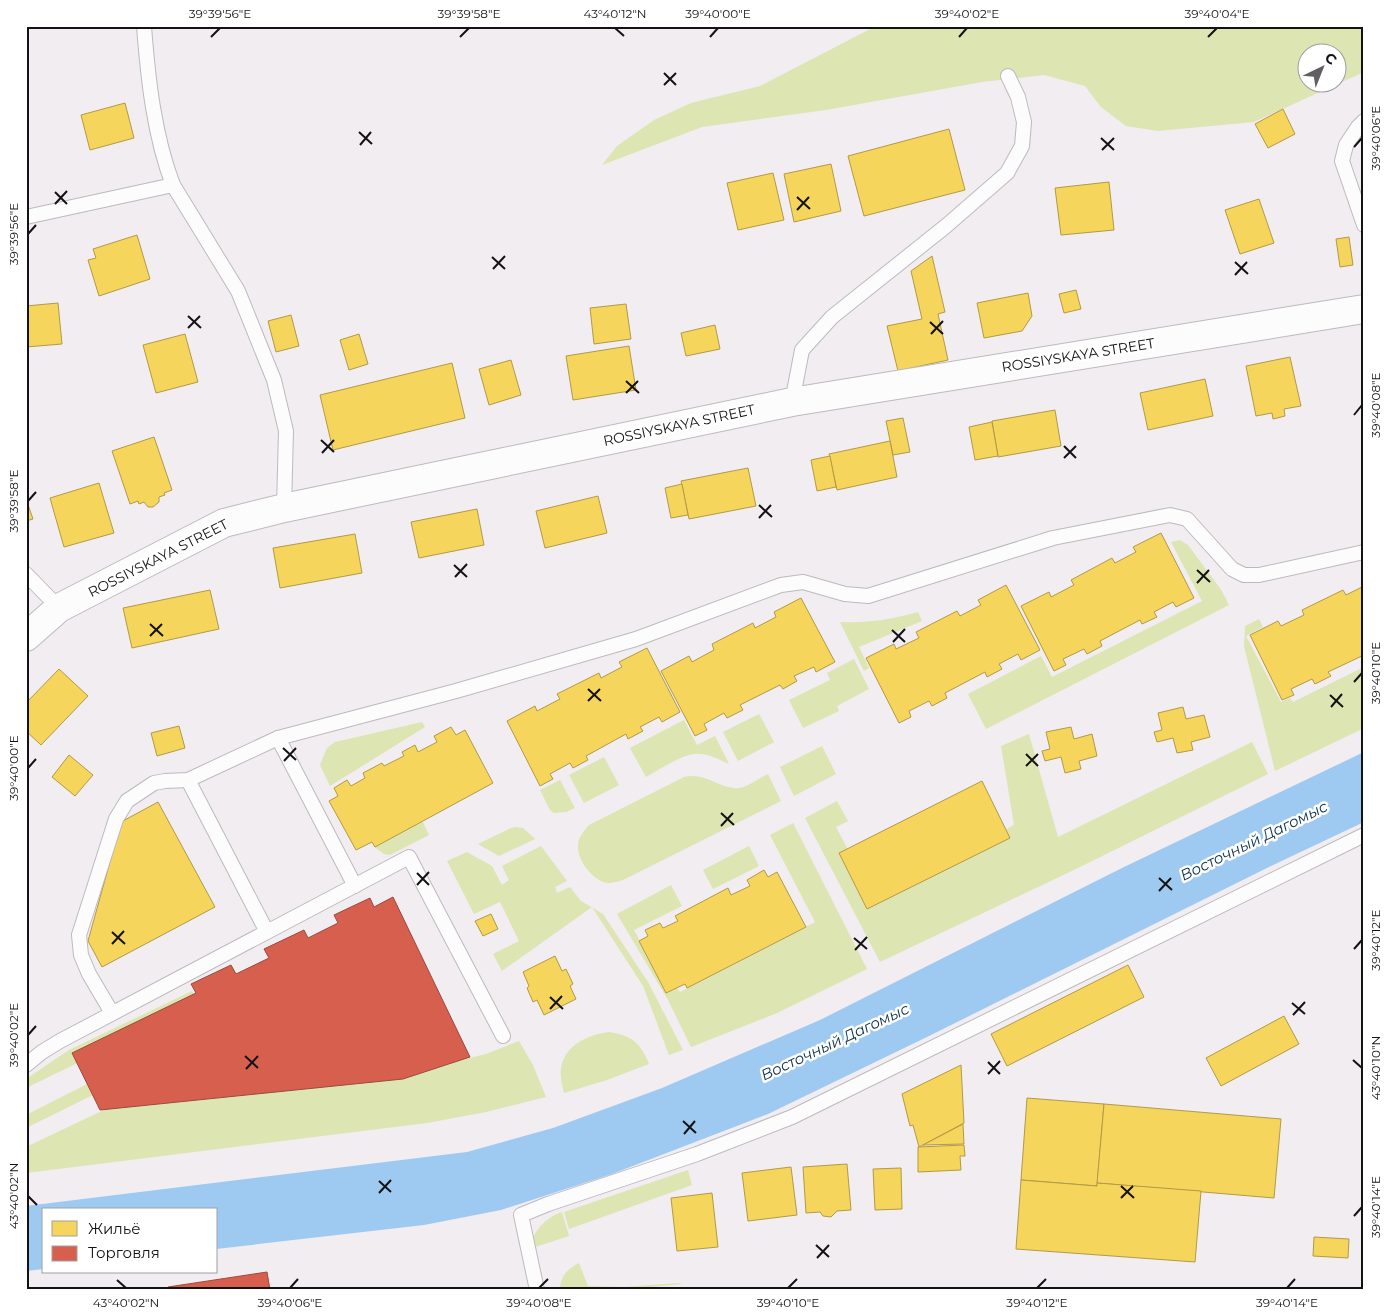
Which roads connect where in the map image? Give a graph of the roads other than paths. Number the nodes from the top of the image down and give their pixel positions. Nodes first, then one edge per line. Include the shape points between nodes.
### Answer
1 (144, 26) edge
2 (1008, 76) dead end
3 (1364, 122) edge
4 (173, 185) junction
5 (26, 217) edge
6 (1364, 225) edge
7 (1364, 309) edge
8 (792, 402) junction
9 (284, 508) junction
10 (1364, 552) edge
11 (26, 574) edge
12 (59, 608) junction
13 (26, 636) edge
14 (278, 738) junction
15 (188, 780) junction
16 (1364, 835) edge
17 (355, 886) junction
18 (267, 932) junction
19 (112, 1013) junction
20 (503, 1036) dead end
21 (26, 1065) edge
22 (537, 1290) edge

1 - 4 lane via 163,158
2 - 8 lane via 1018,97 1024,122 1022,146 1006,174 832,317 802,350
3 - 6 lane via 1346,145 1342,161
4 - 5 lane
4 - 9 lane via 238,291 274,380 286,431
7 - 8 street, ROSSIYSKAYA STREET
8 - 9 street, ROSSIYSKAYA STREET
9 - 12 street, ROSSIYSKAYA STREET via 224,523
10 - 14 lane via 1259,575 1244,575 1232,569 1186,519 1170,516 1053,538 868,596 845,594 804,582 781,585 636,639
11 - 12 lane
12 - 13 street, ROSSIYSKAYA STREET
14 - 15 lane
14 - 17 lane
15 - 18 lane
15 - 19 lane via 154,783 127,801 116,819 79,935 81,954 89,974
16 - 22 lane via 792,1116 697,1154 521,1215
17 - 18 lane
17 - 20 lane via 409,857
18 - 19 lane
19 - 21 lane via 54,1044

